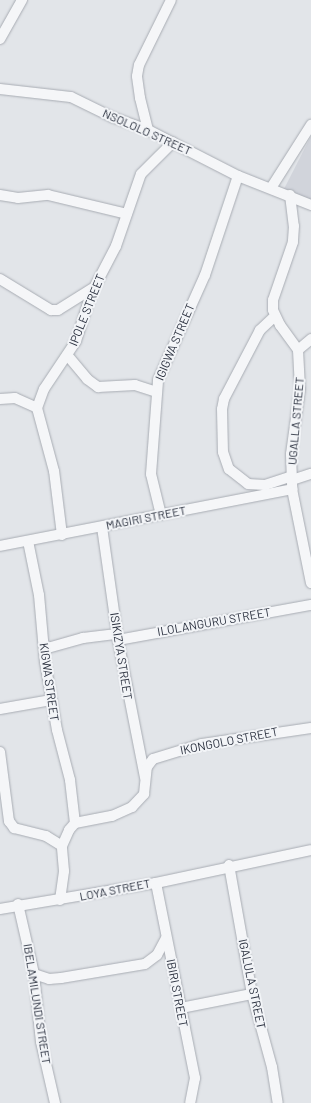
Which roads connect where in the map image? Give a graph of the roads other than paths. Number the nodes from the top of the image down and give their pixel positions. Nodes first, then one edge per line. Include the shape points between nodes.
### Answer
1 (22, 0) edge
2 (171, 0) edge
3 (0, 39) edge
4 (0, 89) edge
5 (311, 125) edge
6 (148, 130) junction
7 (173, 142) junction
8 (238, 176) junction
9 (271, 188) junction
10 (0, 194) edge
11 (290, 195) junction
12 (311, 205) edge
13 (127, 214) junction
14 (0, 279) edge
15 (94, 287) junction
16 (275, 316) junction
17 (311, 339) edge
18 (298, 350) junction
19 (68, 356) junction
20 (156, 392) junction
21 (0, 399) edge
22 (37, 408) junction
23 (311, 474) edge
24 (292, 482) junction
25 (161, 515) junction
26 (102, 527) junction
27 (62, 535) junction
28 (28, 540) junction
29 (0, 546) edge
30 (309, 565) edge
31 (311, 583) edge
32 (311, 605) edge
33 (118, 637) junction
34 (44, 649) junction
35 (52, 700) junction
36 (0, 709) edge
37 (311, 728) edge
38 (0, 752) edge
39 (146, 783) junction
40 (74, 823) junction
41 (62, 846) junction
42 (311, 850) edge
43 (229, 865) junction
44 (156, 882) junction
45 (60, 900) junction
46 (18, 904) junction
47 (0, 909) edge
48 (166, 938) junction
49 (34, 974) junction
50 (252, 994) junction
51 (181, 1008) junction
52 (55, 1103) edge
53 (190, 1103) edge
54 (278, 1103) edge

1 - 3 street
2 - 6 street via 139,64 140,98
4 - 6 street, NSOLOLO STREET via 71,96 112,117
5 - 9 street
6 - 7 street, NSOLOLO STREET
7 - 8 street, NSOLOLO STREET
7 - 13 street, IPOLE STREET via 141,174
8 - 9 street, NSOLOLO STREET
8 - 20 street, IGIGWA STREET via 205,275 160,372
9 - 11 street, NSOLOLO STREET
10 - 13 street via 18,198 48,195
11 - 12 street, NSOLOLO STREET
11 - 16 street via 294,226 293,242 273,300
13 - 15 street, IPOLE STREET via 116,246
14 - 15 street via 51,310 58,310
15 - 19 street, IPOLE STREET
16 - 18 street
16 - 24 street via 260,330 224,399 223,452 229,469 248,484
17 - 18 street
18 - 24 street, UGALLA STREET via 300,389 292,447
19 - 20 street via 87,379 98,387 135,385
19 - 22 street, IPOLE STREET via 44,389
20 - 25 street, IGIGWA STREET via 151,474
21 - 22 street via 15,398
22 - 27 street via 54,471
23 - 24 street
24 - 25 street, MAGIRI STREET
24 - 30 street, UGALLA STREET
25 - 26 street, MAGIRI STREET
26 - 27 street, MAGIRI STREET
26 - 33 street, ISIKIZYA STREET
27 - 28 street, MAGIRI STREET
28 - 29 street, MAGIRI STREET
28 - 34 street, KIGWA STREET via 37,583
30 - 31 street, UGALLA STREET
32 - 33 street, ILOLANGURU STREET
33 - 34 street, ILOLANGURU STREET via 83,638
33 - 39 street, ISIKIZYA STREET via 140,764
34 - 35 street, KIGWA STREET
35 - 36 street
35 - 40 street, KIGWA STREET via 70,780
37 - 39 street, IKONGOLO STREET via 251,735 162,755 153,759 147,767
38 - 41 street via 9,821 14,828 46,836
39 - 40 street, IKONGOLO STREET via 144,794 132,807 112,816
40 - 41 street
41 - 45 street via 64,871
42 - 43 street, LOYA STREET
43 - 44 street, LOYA STREET
43 - 50 street, IGALULA STREET
44 - 45 street, LOYA STREET
44 - 48 street, IBIRI STREET
45 - 46 street, LOYA STREET
46 - 47 street, LOYA STREET
46 - 49 street, IBELAMILUNDI STREET
48 - 49 street via 157,955 145,964 61,978 45,978
48 - 51 street, IBIRI STREET
49 - 52 street, IBELAMILUNDI STREET via 41,1042
50 - 51 street
50 - 54 street, IGALULA STREET via 272,1067
51 - 53 street, IBIRI STREET via 195,1078

